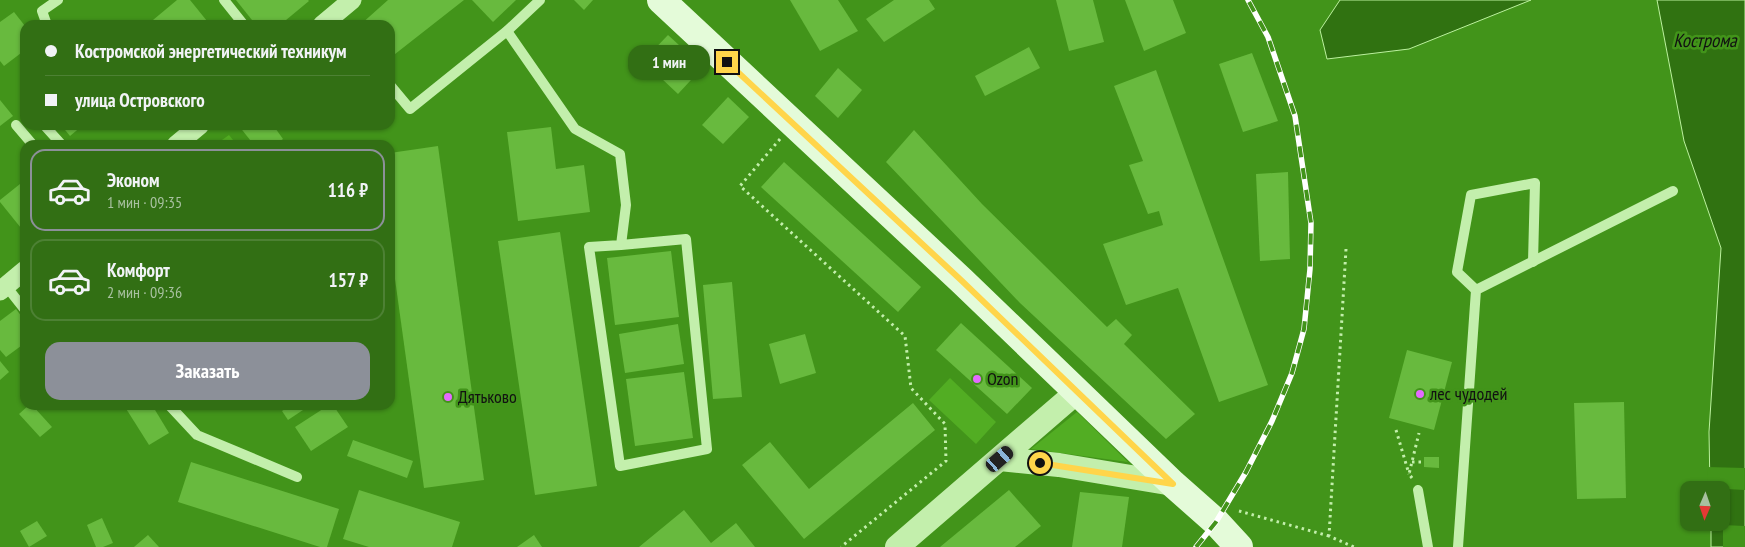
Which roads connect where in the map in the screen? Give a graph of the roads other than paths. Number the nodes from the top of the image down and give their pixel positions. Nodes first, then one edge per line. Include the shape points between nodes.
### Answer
1 (58, 0) edge
2 (224, 0) edge
3 (352, 0) edge
4 (540, 0) edge
5 (661, 0) edge
6 (46, 20) edge
7 (240, 20) edge
8 (333, 20) edge
9 (507, 31) junction
10 (395, 91) edge
11 (16, 125) dead end
12 (20, 130) edge
13 (20, 130) edge
14 (48, 130) edge
15 (194, 130) edge
16 (29, 140) edge
17 (58, 140) edge
18 (182, 140) edge
19 (1673, 191) dead end
20 (621, 245) junction
21 (1533, 262) junction
22 (20, 274) edge
23 (3, 288) edge
24 (1476, 290) junction
25 (20, 305) edge
26 (1078, 391) junction
27 (174, 410) edge
28 (1000, 459) junction
29 (297, 477) dead end
30 (1173, 484) junction
31 (1418, 490) road end
32 (897, 547) edge
33 (1239, 547) edge
34 (1428, 547) edge
35 (1458, 547) edge

1 - 6 lane via 42,11
2 - 7 lane
3 - 8 street
4 - 9 lane
5 - 26 main road
9 - 10 lane via 410,109
9 - 20 lane via 575,129 620,154 626,205
11 - 13 lane
12 - 16 lane
14 - 17 lane
15 - 18 street
19 - 21 lane
20 - 20 lane via 589,247 620,466 707,449 686,239
21 - 24 lane
21 - 24 lane via 1535,184 1471,195 1457,272
22 - 23 street
23 - 25 lane
24 - 35 lane
26 - 28 street
26 - 30 main road
27 - 29 lane via 197,434
28 - 30 street via 1059,465
28 - 32 street
30 - 33 main road
31 - 34 lane

